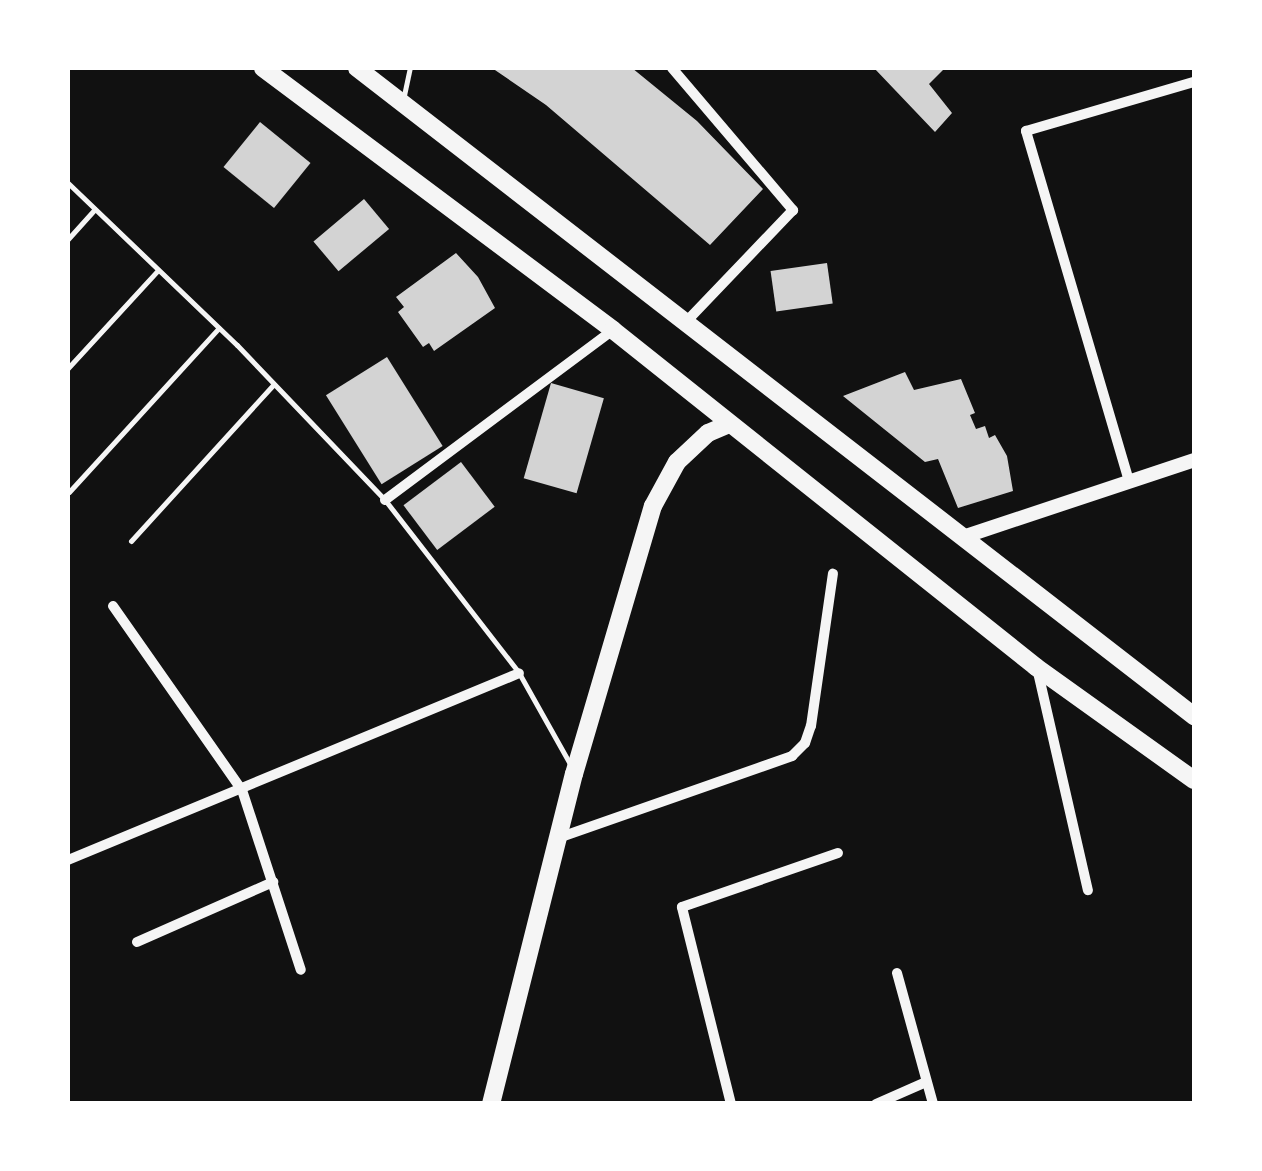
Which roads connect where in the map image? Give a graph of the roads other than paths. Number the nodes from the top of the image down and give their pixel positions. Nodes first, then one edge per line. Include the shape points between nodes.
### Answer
1 (262, 68) edge
2 (356, 68) edge
3 (410, 68) edge
4 (672, 68) edge
5 (1194, 82) edge
6 (402, 102) junction
7 (68, 183) edge
8 (95, 209) junction
9 (68, 239) edge
10 (158, 270) junction
11 (686, 322) junction
12 (219, 328) junction
13 (613, 330) junction
14 (68, 368) edge
15 (274, 384) junction
16 (729, 424) junction
17 (1194, 460) edge
18 (1129, 482) junction
19 (69, 492) edge
20 (385, 500) junction
21 (966, 536) junction
22 (131, 541) dead end
23 (833, 574) dead end
24 (113, 606) dead end
25 (1036, 666) junction
26 (520, 672) junction
27 (1194, 716) edge
28 (574, 774) junction
29 (1194, 780) edge
30 (242, 790) junction
31 (561, 837) junction
32 (838, 853) dead end
33 (68, 860) edge
34 (272, 882) junction
35 (1088, 890) dead end
36 (136, 942) dead end
37 (301, 970) dead end
38 (897, 973) dead end
39 (926, 1082) junction
40 (491, 1104) edge
41 (732, 1104) edge
42 (876, 1104) edge
43 (933, 1104) edge

1 - 13 main road
2 - 6 main road
3 - 6 lane
4 - 11 street via 793,210
5 - 18 street via 1026,131
6 - 11 main road
7 - 8 lane
8 - 9 lane
8 - 10 lane
10 - 12 lane
10 - 14 lane
11 - 21 main road
12 - 15 lane
12 - 19 lane
13 - 16 main road
13 - 20 street
15 - 20 lane
15 - 22 lane
16 - 25 main road
16 - 28 main road via 708,433 678,462 652,506
17 - 18 street
18 - 21 street
20 - 26 lane
21 - 27 main road
23 - 31 street via 811,726 792,756
24 - 30 street
25 - 29 main road
25 - 35 street
26 - 28 lane
26 - 30 street
28 - 31 main road
30 - 33 street
30 - 34 street
31 - 40 main road
32 - 41 street via 682,907
34 - 36 street
34 - 37 street
38 - 39 street
39 - 42 street
39 - 43 street

